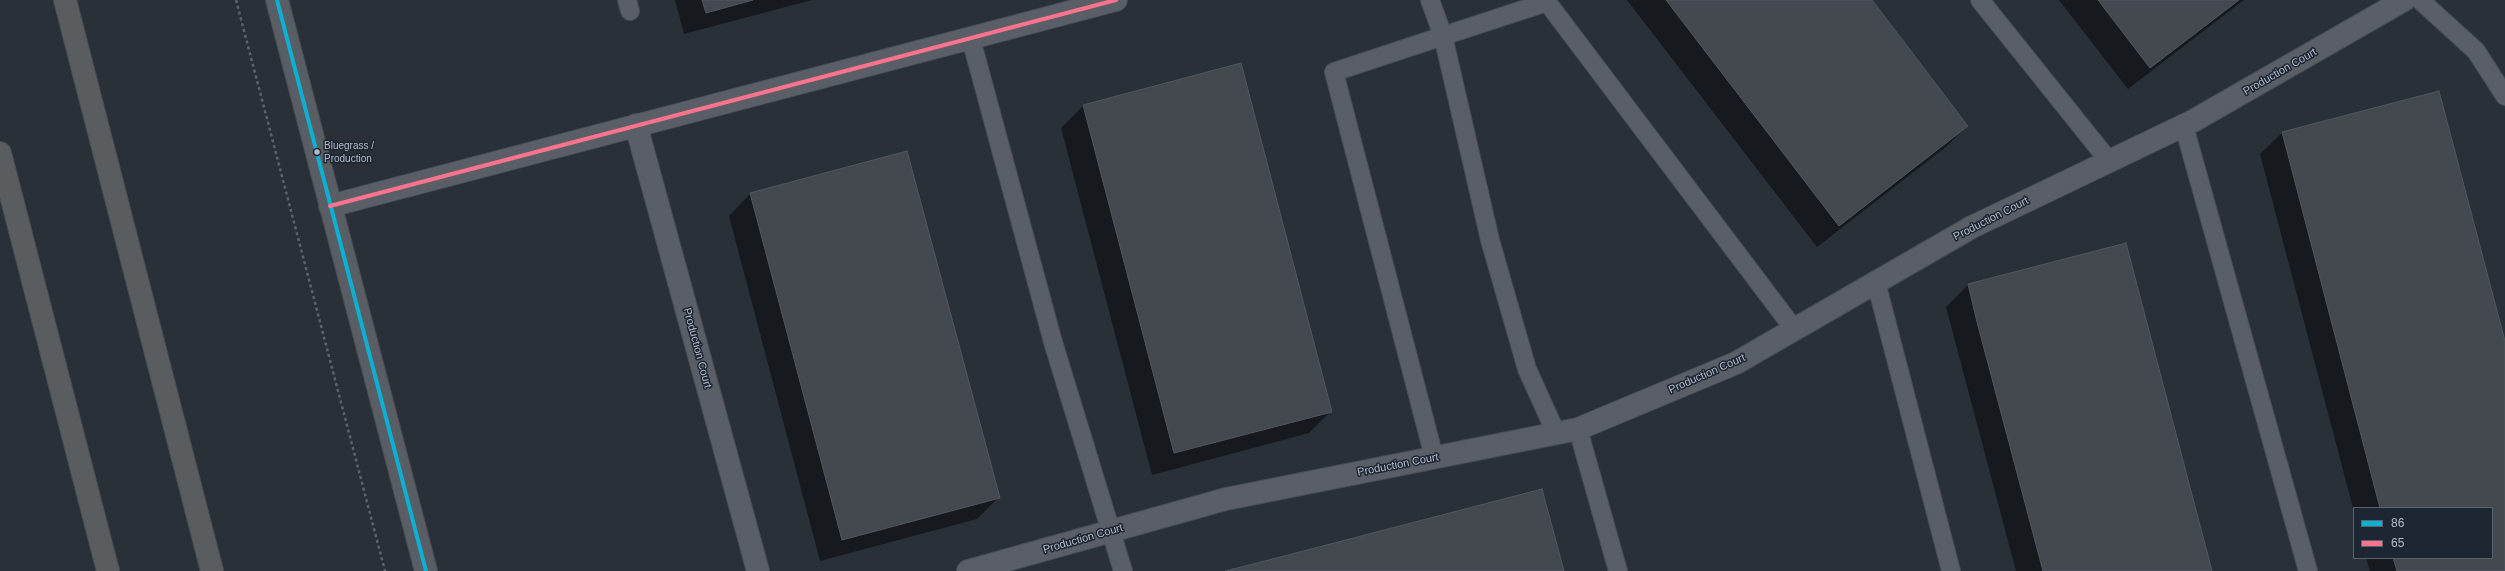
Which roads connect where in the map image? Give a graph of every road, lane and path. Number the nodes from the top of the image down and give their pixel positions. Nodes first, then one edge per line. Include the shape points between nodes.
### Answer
1 (65, 0) edge
2 (236, 0) edge
3 (277, 0) edge
4 (1116, 0) edge
5 (1430, 0) edge
6 (1980, 0) edge
7 (2404, 0) edge
8 (2420, 0) edge
9 (1443, 36) junction
10 (971, 39) junction
11 (2505, 96) edge
12 (636, 125) junction
13 (2184, 126) junction
14 (0, 154) edge
15 (2110, 161) junction
16 (330, 206) junction
17 (1876, 282) junction
18 (1794, 330) junction
19 (1578, 429) junction
20 (1556, 433) junction
21 (1434, 457) junction
22 (1111, 531) junction
23 (108, 571) edge
24 (212, 571) edge
25 (385, 571) edge
26 (426, 571) edge
27 (758, 571) edge
28 (968, 571) edge
29 (1123, 571) edge
30 (1618, 571) edge
31 (1951, 571) edge
32 (2308, 571) edge

1 - 24 highway
2 - 25 path
3 - 16 street
4 - 10 street
5 - 9 lane
6 - 15 lane
7 - 13 street, Production Court
8 - 11 lane via 2476,51
9 - 18 lane via 1547,2
9 - 20 lane via 1492,248 1527,368
9 - 21 lane via 1334,72
10 - 12 street
10 - 22 lane via 1053,342
12 - 16 street
12 - 27 street, Production Court
13 - 15 street, Production Court
13 - 32 lane
14 - 23 highway
15 - 17 street, Production Court via 1972,227
16 - 26 street
17 - 18 street, Production Court
17 - 31 lane
18 - 19 street, Production Court via 1736,363
19 - 20 street, Production Court
19 - 30 lane
20 - 21 street, Production Court
21 - 22 street, Production Court via 1226,499
22 - 28 street, Production Court
22 - 29 lane

